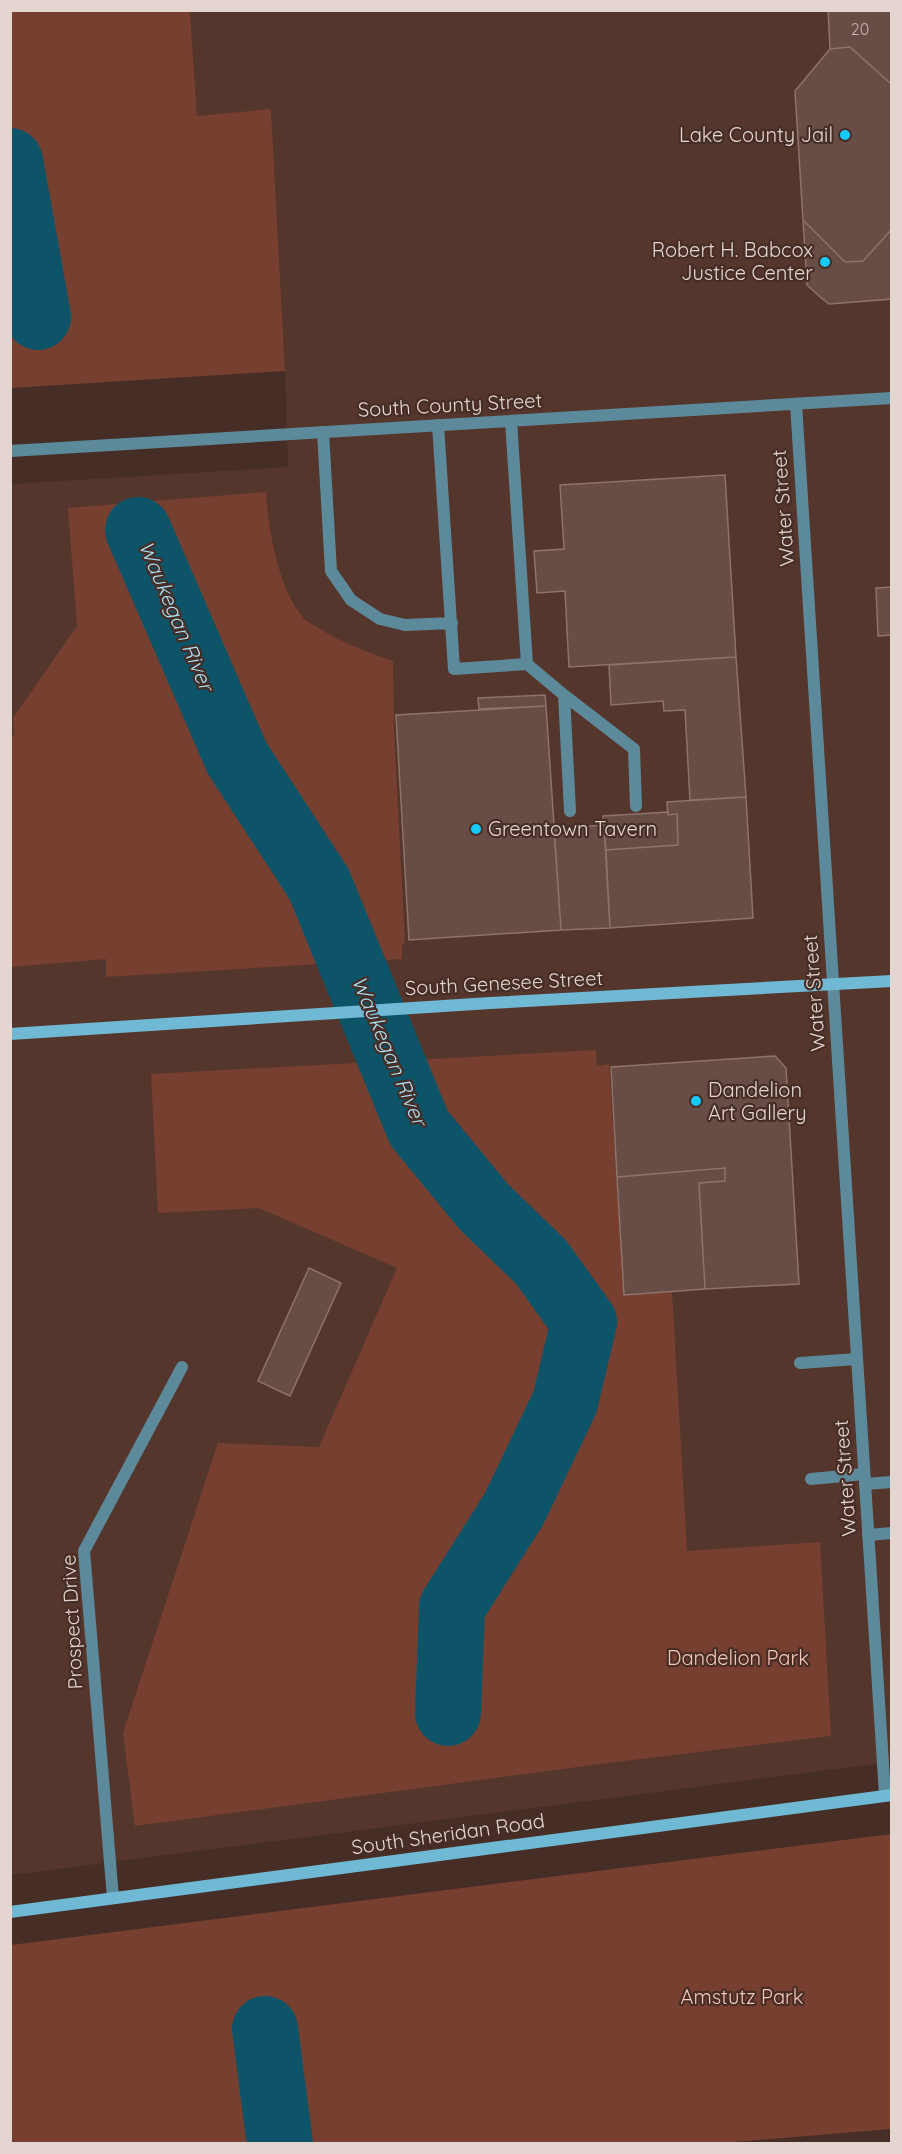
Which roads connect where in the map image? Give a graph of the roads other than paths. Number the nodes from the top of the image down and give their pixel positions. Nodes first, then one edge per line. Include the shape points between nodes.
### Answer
1 (891, 398) edge
2 (796, 404) junction
3 (512, 421) junction
4 (438, 425) junction
5 (323, 432) junction
6 (10, 451) edge
7 (452, 623) junction
8 (526, 664) junction
9 (564, 695) junction
10 (636, 806) dead end
11 (570, 811) dead end
12 (891, 981) edge
13 (833, 985) junction
14 (10, 1034) edge
15 (856, 1359) junction
16 (800, 1363) dead end
17 (182, 1367) dead end
18 (811, 1479) dead end
19 (864, 1479) junction
20 (891, 1482) edge
21 (891, 1533) edge
22 (868, 1535) junction
23 (888, 1795) edge
24 (113, 1899) junction
25 (10, 1912) edge

1 - 2 street, South County Street
2 - 3 street, South County Street
2 - 13 street, Water Street
3 - 4 street, South County Street
3 - 8 street
4 - 5 street, South County Street
4 - 7 street
5 - 6 street, South County Street
5 - 7 street via 331,571 351,600 380,619 405,625
7 - 8 street via 453,669
8 - 9 street
9 - 10 street via 634,749
9 - 11 street
12 - 13 street, South Genesee Street
13 - 14 street, South Genesee Street
13 - 15 street, Water Street
15 - 16 street
15 - 19 street, Water Street
17 - 24 street, Prospect Drive via 84,1551
18 - 19 street
19 - 20 street
19 - 22 street, Water Street
21 - 22 street
22 - 23 street, Water Street
23 - 24 street, South Sheridan Road
24 - 25 street, South Sheridan Road

